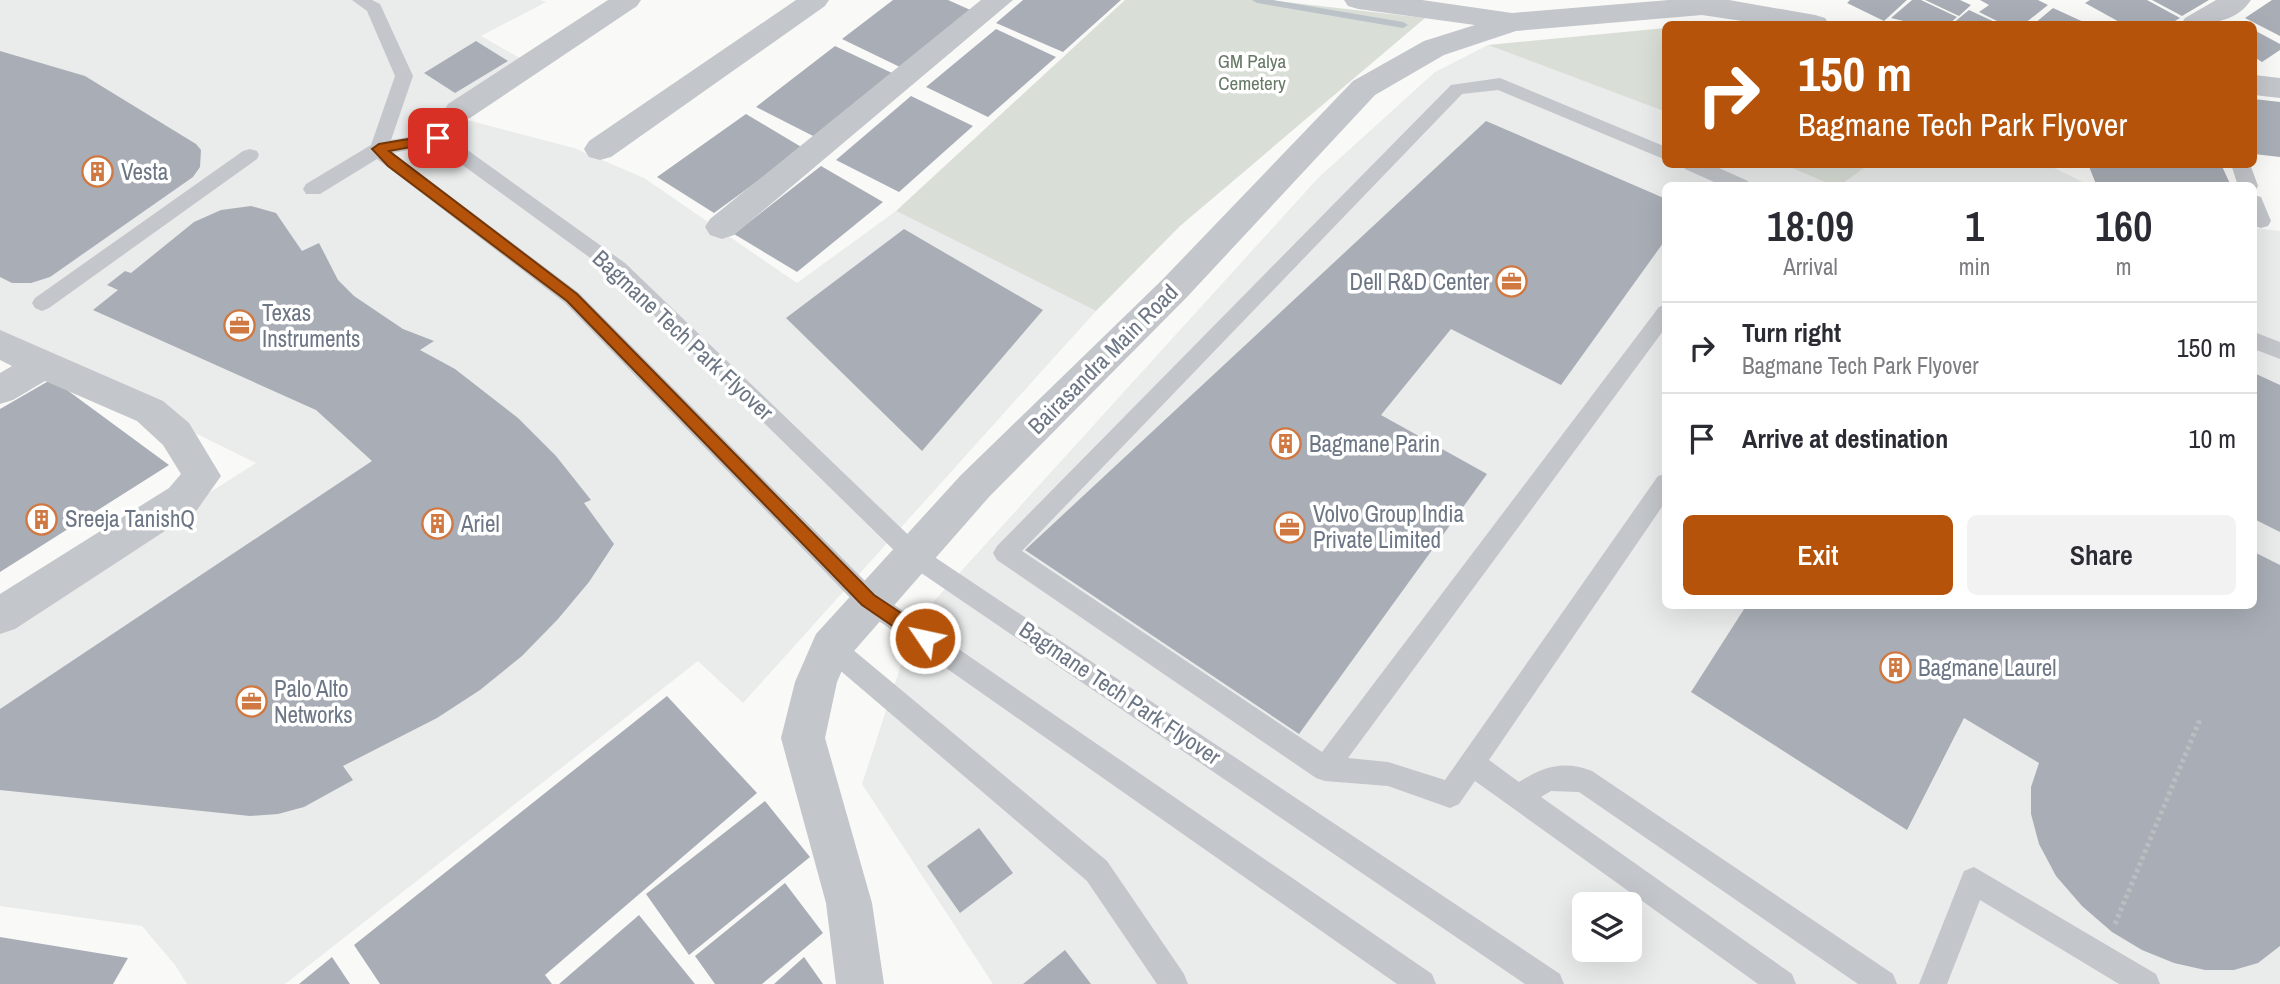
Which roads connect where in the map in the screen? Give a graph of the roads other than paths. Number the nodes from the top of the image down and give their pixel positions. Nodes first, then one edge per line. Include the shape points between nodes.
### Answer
1 (360, 0) edge
2 (627, 0) edge
3 (815, 0) edge
4 (999, 0) edge
5 (1358, 0) edge
6 (2237, 0) edge
7 (1709, 3) edge
8 (1800, 21) edge
9 (2201, 21) edge
10 (1513, 22) junction
11 (2257, 85) edge
12 (2280, 88) edge
13 (459, 111) dead end
14 (379, 149) junction
15 (600, 149) dead end
16 (1662, 152) edge
17 (250, 155) dead end
18 (1701, 168) edge
19 (1732, 182) edge
20 (313, 188) dead end
21 (2257, 210) edge
22 (2261, 221) dead end
23 (722, 227) dead end
24 (42, 303) dead end
25 (1662, 317) edge
26 (2257, 341) edge
27 (0, 344) edge
28 (2280, 351) edge
29 (43, 365) junction
30 (0, 390) edge
31 (1662, 489) edge
32 (0, 616) edge
33 (831, 647) junction
34 (1471, 763) junction
35 (1325, 769) junction
36 (1519, 797) junction
37 (1540, 976) edge
38 (860, 984) edge
39 (1174, 984) edge
40 (1422, 984) edge
41 (1782, 984) edge
42 (1883, 984) edge
43 (1933, 984) edge
44 (2146, 984) edge

1 - 14 lane via 374,8 404,76
2 - 13 street
3 - 15 street
4 - 23 street
5 - 10 street
6 - 9 street
7 - 8 street, Bairasandra Main Road
7 - 10 street, Bairasandra Main Road
10 - 33 street, Bairasandra Main Road via 1434,48 1364,88 1175,288 975,486
11 - 12 street
14 - 20 lane
14 - 37 lane, Bagmane Tech Park Flyover via 438,138 618,268 915,557
14 - 40 lane via 572,298 868,600
16 - 35 lane via 1500,83 1457,89 1005,553
17 - 24 lane
18 - 19 lane
21 - 22 lane
25 - 35 lane
26 - 28 lane
27 - 29 street
29 - 30 street
29 - 32 street via 150,411 176,434 202,476 183,499
31 - 34 lane
33 - 38 street, Bairasandra Main Road via 816,682 803,738 849,903
33 - 39 lane via 1097,871
34 - 35 lane via 1450,795 1388,774
34 - 36 lane
36 - 41 lane
36 - 42 lane via 1548,778 1583,780
43 - 44 lane via 1974,881

